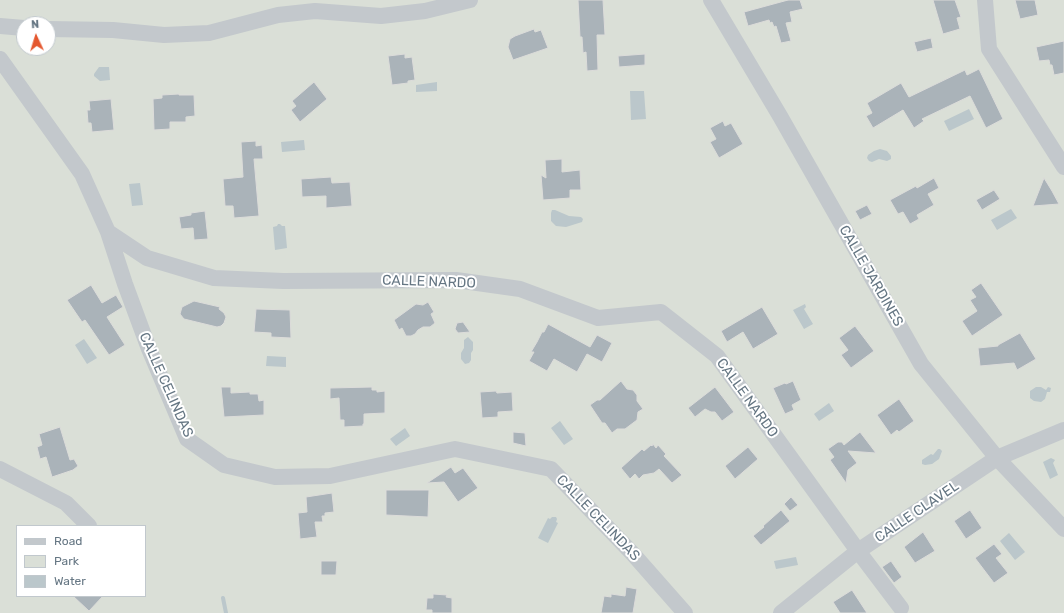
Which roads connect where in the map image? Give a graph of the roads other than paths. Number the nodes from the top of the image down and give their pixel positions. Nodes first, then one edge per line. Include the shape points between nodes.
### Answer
1 (470, 0) edge
2 (711, 0) edge
3 (985, 0) edge
4 (0, 26) edge
5 (16, 27) edge
6 (56, 29) edge
7 (0, 59) edge
8 (1064, 167) edge
9 (108, 232) junction
10 (1064, 430) edge
11 (997, 458) junction
12 (0, 469) edge
13 (88, 525) edge
14 (1064, 528) edge
15 (858, 551) junction
16 (901, 608) dead end
17 (686, 613) edge
18 (782, 613) edge

1 - 6 street via 425,11 381,16 315,11 278,15 209,33 164,35 113,30
2 - 11 street, CALLE JARDINES via 921,364
3 - 8 street via 989,50
4 - 5 street
7 - 9 street, CALLE CELINDAS via 82,174
9 - 15 street, CALLE NARDO via 147,258 214,278 283,281 456,280 520,289 598,318 661,312 717,356
9 - 17 street, CALLE CELINDAS via 148,349 187,439 224,465 275,477 330,476 455,449 551,469
10 - 11 street, CALLE CLAVEL
11 - 14 street, CALLE JARDINES
11 - 15 street, CALLE CLAVEL
12 - 13 street via 66,503
15 - 16 street, CALLE NARDO
15 - 18 street, CALLE CLAVEL

